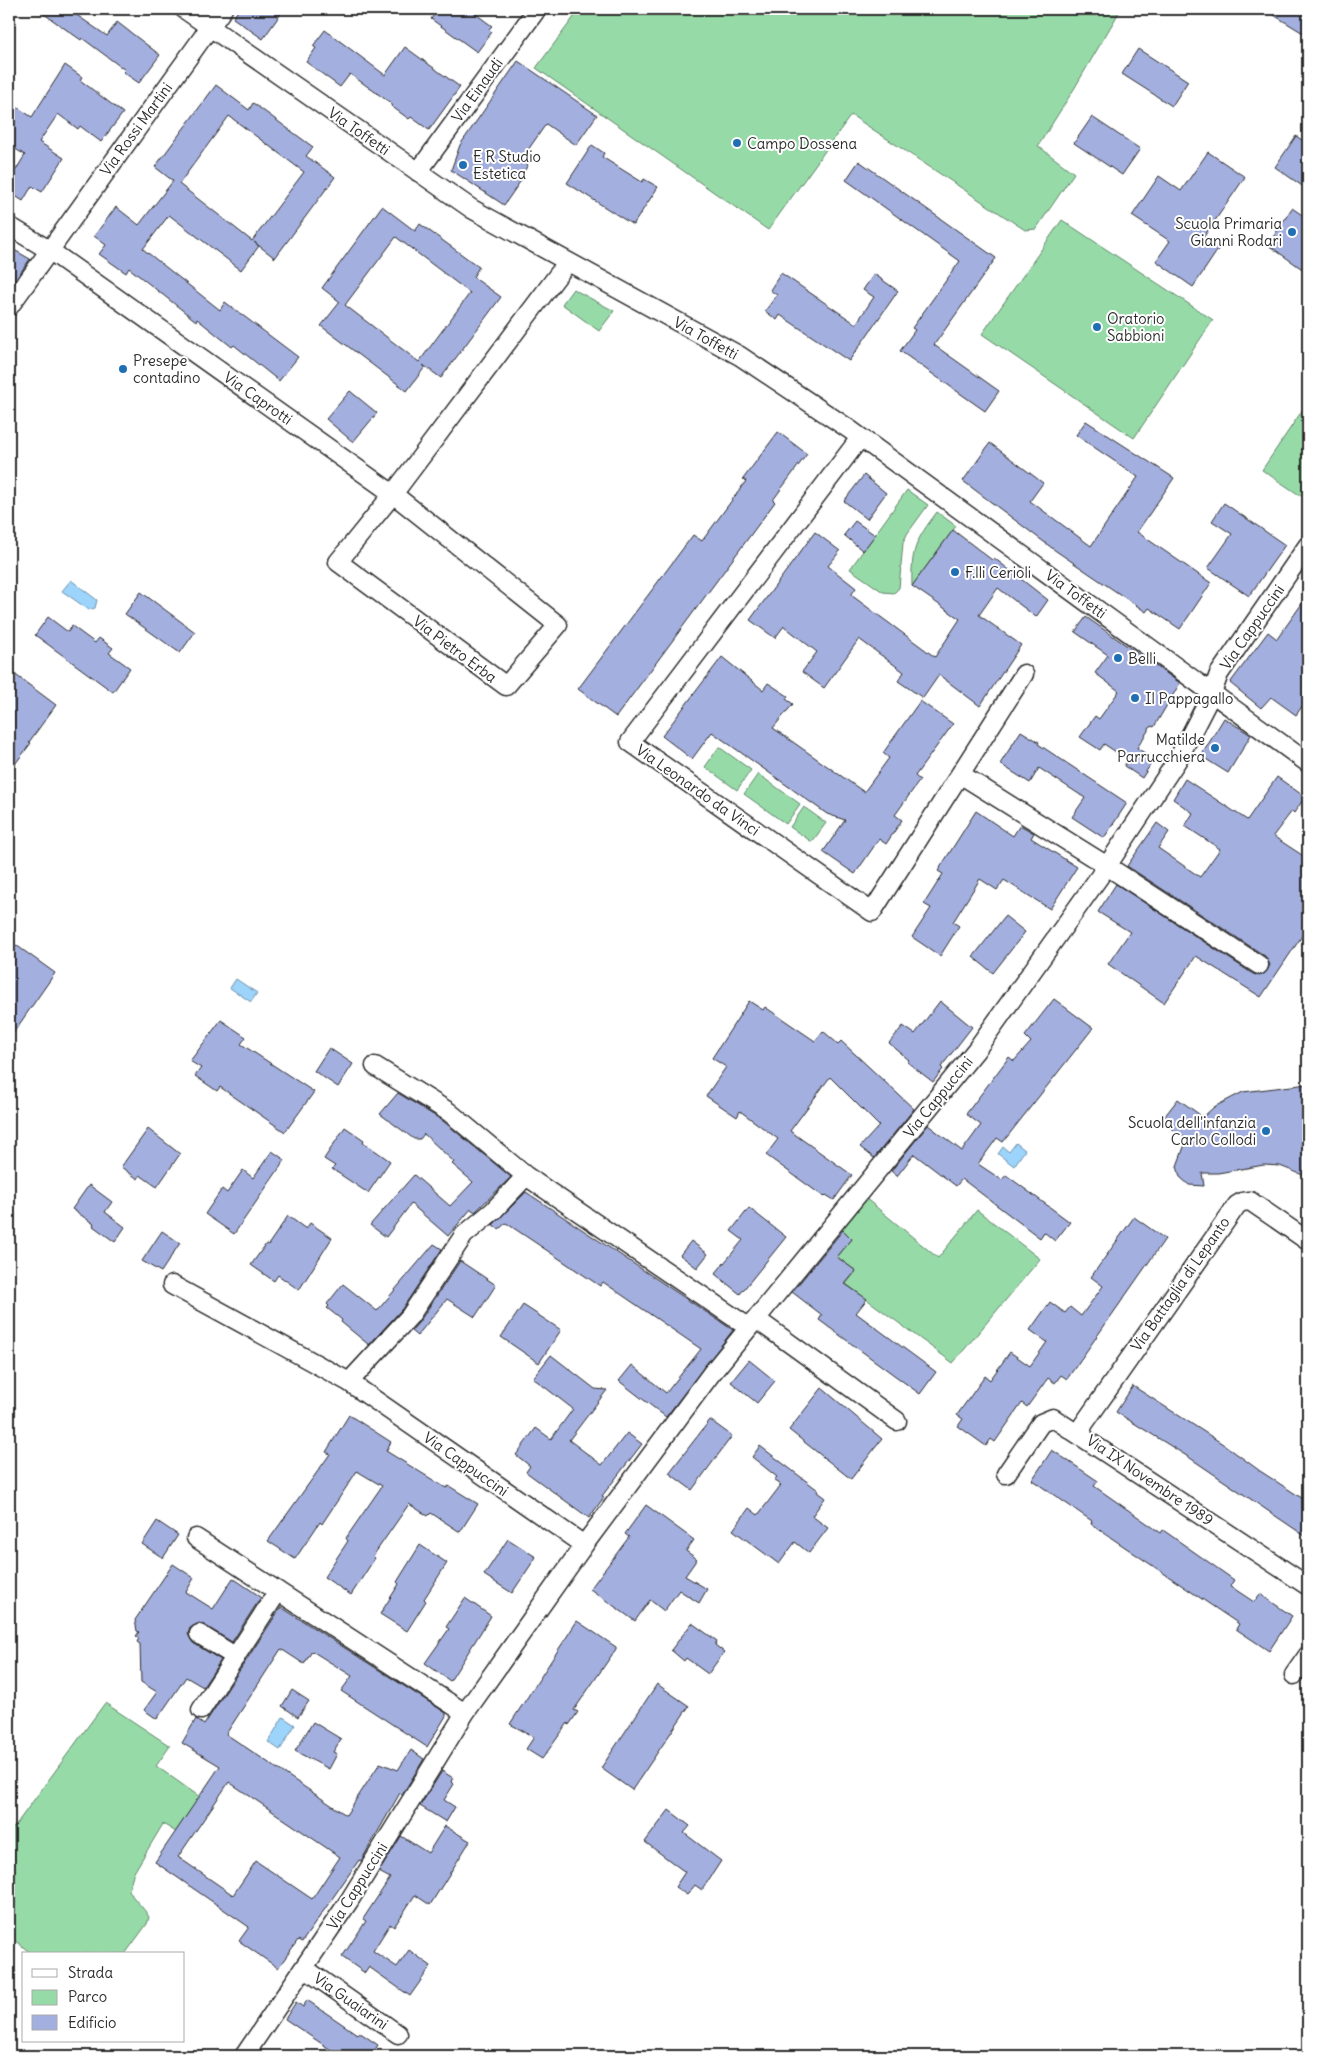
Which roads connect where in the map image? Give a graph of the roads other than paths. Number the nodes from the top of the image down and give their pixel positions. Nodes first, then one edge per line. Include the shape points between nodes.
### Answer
1 (184, 9) edge
2 (223, 9) edge
3 (537, 9) edge
4 (210, 27) junction
5 (418, 172) junction
6 (9, 226) edge
7 (49, 250) junction
8 (567, 263) junction
9 (9, 307) edge
10 (860, 438) junction
11 (394, 494) junction
12 (1308, 545) edge
13 (1024, 674) dead end
14 (1212, 693) junction
15 (1308, 763) edge
16 (960, 774) junction
17 (1107, 866) junction
18 (1259, 965) dead end
19 (375, 1066) dead end
20 (526, 1176) junction
21 (1308, 1241) edge
22 (172, 1285) dead end
23 (752, 1323) junction
24 (349, 1382) junction
25 (897, 1421) dead end
26 (1083, 1436) junction
27 (1006, 1474) dead end
28 (196, 1538) dead end
29 (584, 1546) junction
30 (1308, 1586) edge
31 (278, 1591) junction
32 (199, 1634) dead end
33 (1308, 1655) edge
34 (236, 1657) junction
35 (1294, 1675) dead end
36 (201, 1710) dead end
37 (465, 1713) junction
38 (304, 1968) junction
39 (398, 2034) dead end
40 (244, 2056) edge

1 - 4 street, Via Toffetti
2 - 4 street, Via Rossi Martini
3 - 5 street, Via Einaudi
4 - 5 street, Via Toffetti
4 - 7 street, Via Rossi Martini
5 - 8 street, Via Toffetti via 472,209
6 - 7 street
7 - 9 street, Via Rossi Martini
7 - 11 street, Via Caprotti
8 - 10 street, Via Toffetti via 740,356
8 - 11 street, Via Pietro Erba
10 - 14 street, Via Toffetti
10 - 16 street, Via Leonardo da Vinci via 630,742 872,912
11 - 11 street, Via Pietro Erba via 338,562 506,686 558,625
12 - 14 street, Via Cappuccini via 1219,674
13 - 16 street, Via Leonardo da Vinci
14 - 15 street, Via Toffetti
14 - 17 street, Via Cappuccini via 1178,759
16 - 17 street
17 - 18 street
17 - 23 street, Via Cappuccini via 976,1050
19 - 20 street via 449,1112
20 - 23 street
20 - 24 street via 493,1211 464,1234 410,1316
21 - 26 street, Via Battaglia di Lepanto via 1250,1202 1237,1205 1083,1425
22 - 24 street, Via Cappuccini
23 - 25 street
23 - 29 street, Via Cappuccini via 684,1409
24 - 29 street, Via Cappuccini
26 - 27 street, Via IX Novembre 1989 via 1054,1418 1048,1419
26 - 30 street, Via IX Novembre 1989
28 - 31 street
29 - 37 street, Via Cappuccini
31 - 34 street
31 - 37 street
32 - 34 street
33 - 35 street
34 - 36 street
37 - 38 street, Via Cappuccini
38 - 39 street, Via Guaiarini
38 - 40 street, Via Cappuccini

